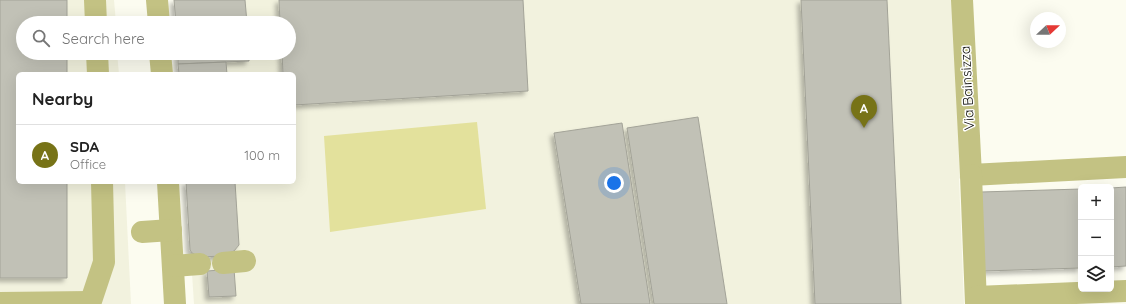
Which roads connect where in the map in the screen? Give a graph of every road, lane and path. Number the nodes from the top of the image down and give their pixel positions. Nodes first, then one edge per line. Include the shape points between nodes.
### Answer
1 (95, 0) edge
2 (157, 0) edge
3 (962, 0) edge
4 (96, 16) edge
5 (158, 16) edge
6 (97, 60) edge
7 (161, 60) edge
8 (98, 72) edge
9 (162, 72) edge
10 (1126, 167) edge
11 (971, 175) junction
12 (102, 184) edge
13 (168, 184) edge
14 (171, 230) junction
15 (142, 232) dead end
16 (245, 262) dead end
17 (223, 263) dead end
18 (200, 264) dead end
19 (173, 266) junction
20 (1126, 291) edge
21 (976, 300) edge
22 (0, 303) edge
23 (90, 303) edge
24 (175, 304) edge

1 - 4 street
2 - 5 street
3 - 11 street, Via Bainsizza
6 - 8 street
7 - 9 street
10 - 11 street
11 - 21 street, Via Bainsizza
12 - 23 street via 104,262
13 - 14 street
14 - 15 street
14 - 19 street
16 - 17 street
18 - 19 street
19 - 24 street
20 - 21 street
22 - 23 street

